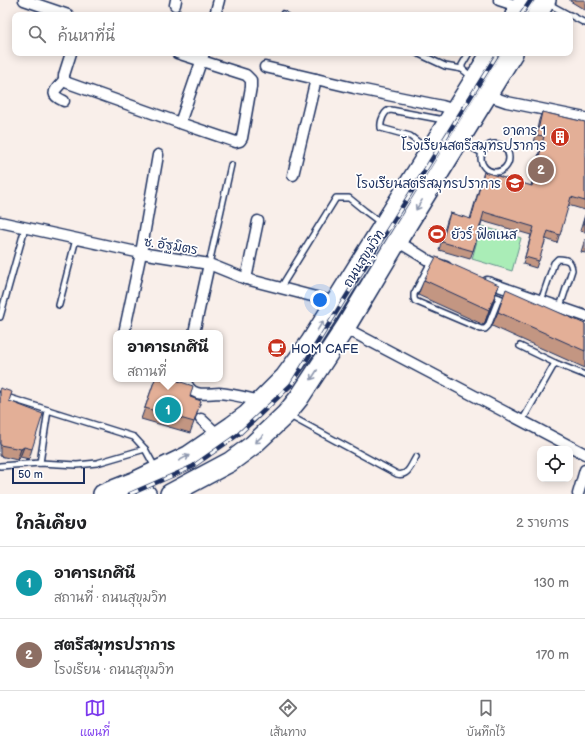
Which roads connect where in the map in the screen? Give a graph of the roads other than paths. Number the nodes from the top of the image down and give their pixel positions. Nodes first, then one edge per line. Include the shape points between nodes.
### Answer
1 (24, 0) edge
2 (219, 0) edge
3 (499, 0) edge
4 (542, 6) edge
5 (520, 7) edge
6 (59, 12) edge
7 (215, 12) edge
8 (561, 12) edge
9 (573, 17) edge
10 (585, 23) edge
11 (70, 56) edge
12 (193, 56) edge
13 (425, 56) edge
14 (467, 56) edge
15 (488, 56) edge
16 (511, 56) edge
17 (203, 58) edge
18 (265, 67) dead end
19 (468, 74) junction
20 (316, 79) junction
21 (64, 80) junction
22 (487, 95) junction
23 (64, 102) dead end
24 (452, 115) junction
25 (585, 118) edge
26 (180, 123) junction
27 (459, 141) junction
28 (425, 150) junction
29 (482, 153) junction
30 (158, 155) dead end
31 (231, 165) dead end
32 (293, 175) dead end
33 (258, 221) dead end
34 (0, 222) edge
35 (384, 224) junction
36 (25, 228) junction
37 (76, 239) junction
38 (396, 241) junction
39 (141, 253) junction
40 (209, 264) junction
41 (432, 266) junction
42 (457, 271) edge
43 (246, 278) junction
44 (478, 279) edge
45 (280, 287) junction
46 (485, 292) edge
47 (499, 298) junction
48 (541, 301) junction
49 (335, 302) junction
50 (513, 304) edge
51 (59, 305) dead end
52 (560, 307) junction
53 (585, 316) edge
54 (0, 317) edge
55 (345, 328) junction
56 (125, 330) edge
57 (195, 330) edge
58 (520, 346) dead end
59 (554, 363) junction
60 (585, 375) edge
61 (186, 382) edge
62 (0, 395) edge
63 (260, 401) junction
64 (48, 410) junction
65 (286, 414) junction
66 (201, 419) dead end
67 (522, 421) junction
68 (218, 435) junction
69 (145, 449) junction
70 (585, 454) edge
71 (416, 457) dead end
72 (230, 462) junction
73 (40, 463) junction
74 (0, 466) edge
75 (585, 470) edge
76 (157, 472) junction
77 (133, 489) edge
78 (103, 494) edge
79 (170, 494) edge
80 (200, 494) edge
81 (578, 494) edge

1 - 6 street
2 - 7 street
3 - 5 street
4 - 8 lane
9 - 10 lane
11 - 21 street
12 - 17 street
13 - 19 lane
14 - 19 lane via 462,65
15 - 19 highway, ถนนสุขุมวิท
16 - 22 highway, ถนนสุขุมวิท
17 - 26 street
17 - 26 street via 251,80 242,138 236,142
18 - 20 street
19 - 24 highway, ถนนสุขุมวิท
20 - 24 street via 430,103
20 - 32 street
21 - 23 street via 54,95
21 - 26 street
22 - 25 street via 507,102
22 - 27 highway, ถนนสุขุมวิท
24 - 28 highway, ถนนสุขุมวิท
24 - 28 lane via 391,110 386,112 381,128 410,136
27 - 29 lane
27 -> 38 highway, ถนนสุขุมวิท
28 - 35 highway, ถนนสุขุมวิท
29 - 29 lane via 489,146 498,145 506,150 508,162 504,169 491,172 482,162
30 - 39 street
31 - 40 lane
33 - 43 street
34 - 36 street, ซ. อัฐมิตร
35 - 45 lane via 349,198 336,198
35 - 49 highway, ถนนสุขุมวิท
36 - 37 street, ซ. อัฐมิตร
36 - 54 lane
37 - 39 street, ซ. อัฐมิตร
37 - 51 lane
38 - 41 street
38 - 55 highway, ถนนสุขุมวิท
39 - 40 street, ซ. อัฐมิตร
39 - 56 street
40 - 43 street, ซ. อัฐมิตร
40 - 57 street
41 - 42 street
41 - 47 lane via 414,294 415,301 485,329
43 - 45 street, ซ. อัฐมิตร
44 - 48 street
45 - 49 street, ซ. อัฐมิตร
46 - 47 lane
47 - 50 lane
48 - 52 street
48 - 52 lane via 554,263 558,259 564,259 572,264 572,270
63 -> 49 highway, ถนนสุขุมวิท via 285,377
52 - 53 street
55 -> 65 highway, ถนนสุขุมวิท
55 - 67 street
58 - 59 lane
59 - 60 lane
59 - 67 lane
61 - 63 street via 190,389 198,393 220,393
62 - 64 lane
63 - 68 highway, ถนนสุขุมวิท via 247,415
64 - 69 lane via 134,437
64 - 73 lane
65 - 71 lane via 397,474 406,474
65 -> 72 highway, ถนนสุขุมวิท via 253,445
66 - 68 street
67 - 70 street
68 - 72 highway via 212,442 211,452 220,462
76 -> 68 highway, ถนนสุขุมวิท via 188,456
69 - 73 lane via 97,463
69 - 76 lane
72 - 79 highway, ถนนสุขุมวิท
72 - 80 highway
73 - 74 lane
75 - 81 street
76 - 77 highway, ถนนสุขุมวิท
77 - 78 highway, ถนนสุขุมวิท

